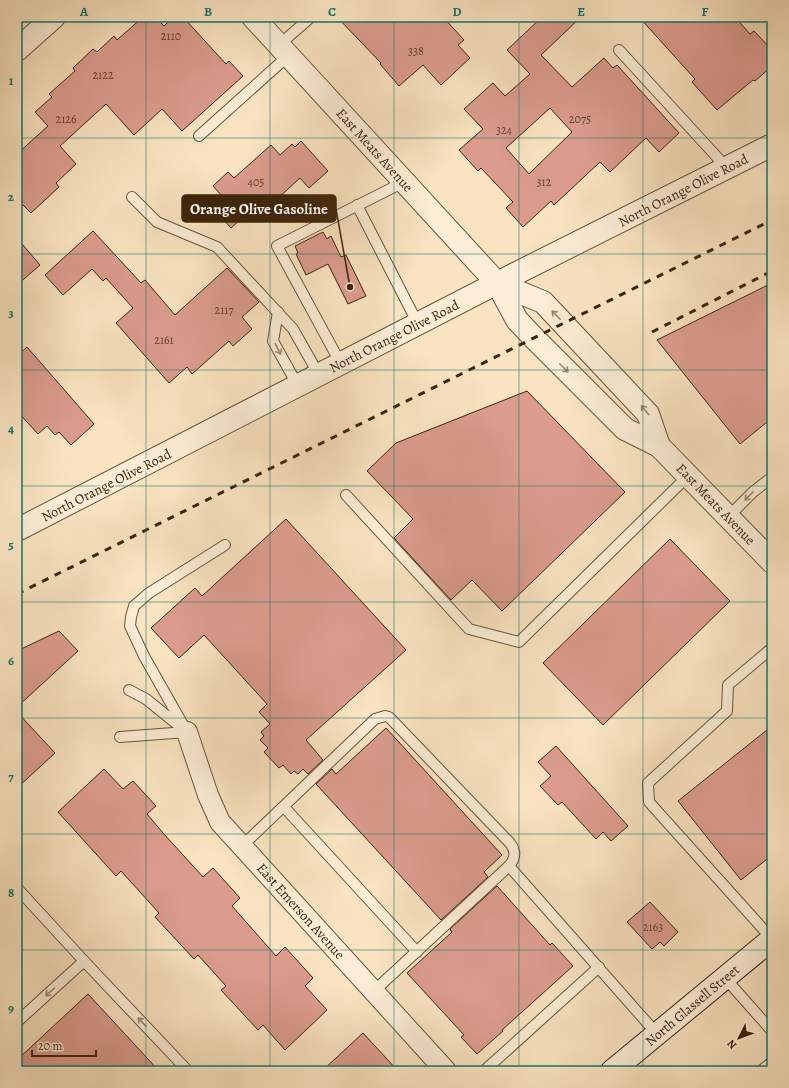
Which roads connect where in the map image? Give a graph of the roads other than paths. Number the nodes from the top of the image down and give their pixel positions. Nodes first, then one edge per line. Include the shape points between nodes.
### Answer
1 (54, 17) edge
2 (253, 17) edge
3 (311, 17) edge
4 (17, 50) edge
5 (284, 50) junction
6 (619, 50) dead end
7 (199, 136) dead end
8 (772, 145) edge
9 (727, 168) junction
10 (404, 182) junction
11 (132, 197) dead end
12 (357, 205) junction
13 (497, 283) junction
14 (278, 312) junction
15 (418, 324) junction
16 (341, 364) junction
17 (319, 375) junction
18 (298, 386) junction
19 (659, 446) junction
20 (688, 476) junction
21 (772, 477) edge
22 (346, 495) dead end
23 (728, 517) junction
24 (17, 530) edge
25 (225, 545) dead end
26 (771, 559) edge
27 (772, 648) edge
28 (130, 690) dead end
29 (187, 732) junction
30 (120, 737) dead end
31 (284, 807) junction
32 (242, 846) junction
33 (510, 866) junction
34 (17, 888) edge
35 (772, 939) edge
36 (416, 952) junction
37 (84, 961) junction
38 (599, 967) junction
39 (725, 978) junction
40 (374, 991) junction
41 (17, 1022) edge
42 (772, 1031) edge
43 (657, 1034) junction
44 (772, 1062) edge
45 (188, 1071) edge
46 (446, 1071) edge
47 (484, 1071) edge
48 (612, 1071) edge
49 (761, 1071) edge

1 - 4 street
2 - 5 street, East Meats Avenue
3 - 5 lane
5 - 7 lane
5 - 10 street, East Meats Avenue
6 - 9 lane
8 - 9 street, North Orange Olive Road
9 - 13 street, North Orange Olive Road
10 - 12 lane
10 - 13 street, East Meats Avenue
11 - 14 lane via 157,222 217,247
12 - 15 lane
12 - 16 lane via 277,246
13 - 15 street, North Orange Olive Road
13 -> 19 street, East Meats Avenue via 517,320 539,343 625,429
19 -> 13 street, East Meats Avenue via 648,414 543,302
14 - 17 lane via 293,329
14 -> 18 lane via 273,340
15 - 16 street, North Orange Olive Road
16 - 17 street, North Orange Olive Road
17 - 18 street, North Orange Olive Road
18 - 24 street, North Orange Olive Road
19 - 20 street, East Meats Avenue
20 - 22 lane via 519,642 469,629
20 - 23 street, East Meats Avenue
21 -> 23 lane
23 - 26 street, East Meats Avenue
25 - 29 lane via 149,593 134,606 131,617 130,626 144,656
27 - 35 lane via 728,685 727,711 648,783 649,802
28 - 29 lane via 146,699
29 - 30 lane
29 - 32 street, East Emerson Avenue via 220,822
31 - 32 lane
31 - 33 lane via 375,719 389,717 510,843 515,854
31 - 36 lane
32 - 40 street, East Emerson Avenue
33 - 36 lane
33 - 38 lane
34 - 37 lane
35 - 39 street, North Glassell Street
36 - 40 lane
37 -> 41 lane
45 -> 37 lane
38 - 43 lane
38 - 47 lane
39 - 42 lane
39 - 43 street, North Glassell Street
40 - 46 street, East Emerson Avenue
43 - 48 street, North Glassell Street
44 - 49 lane

